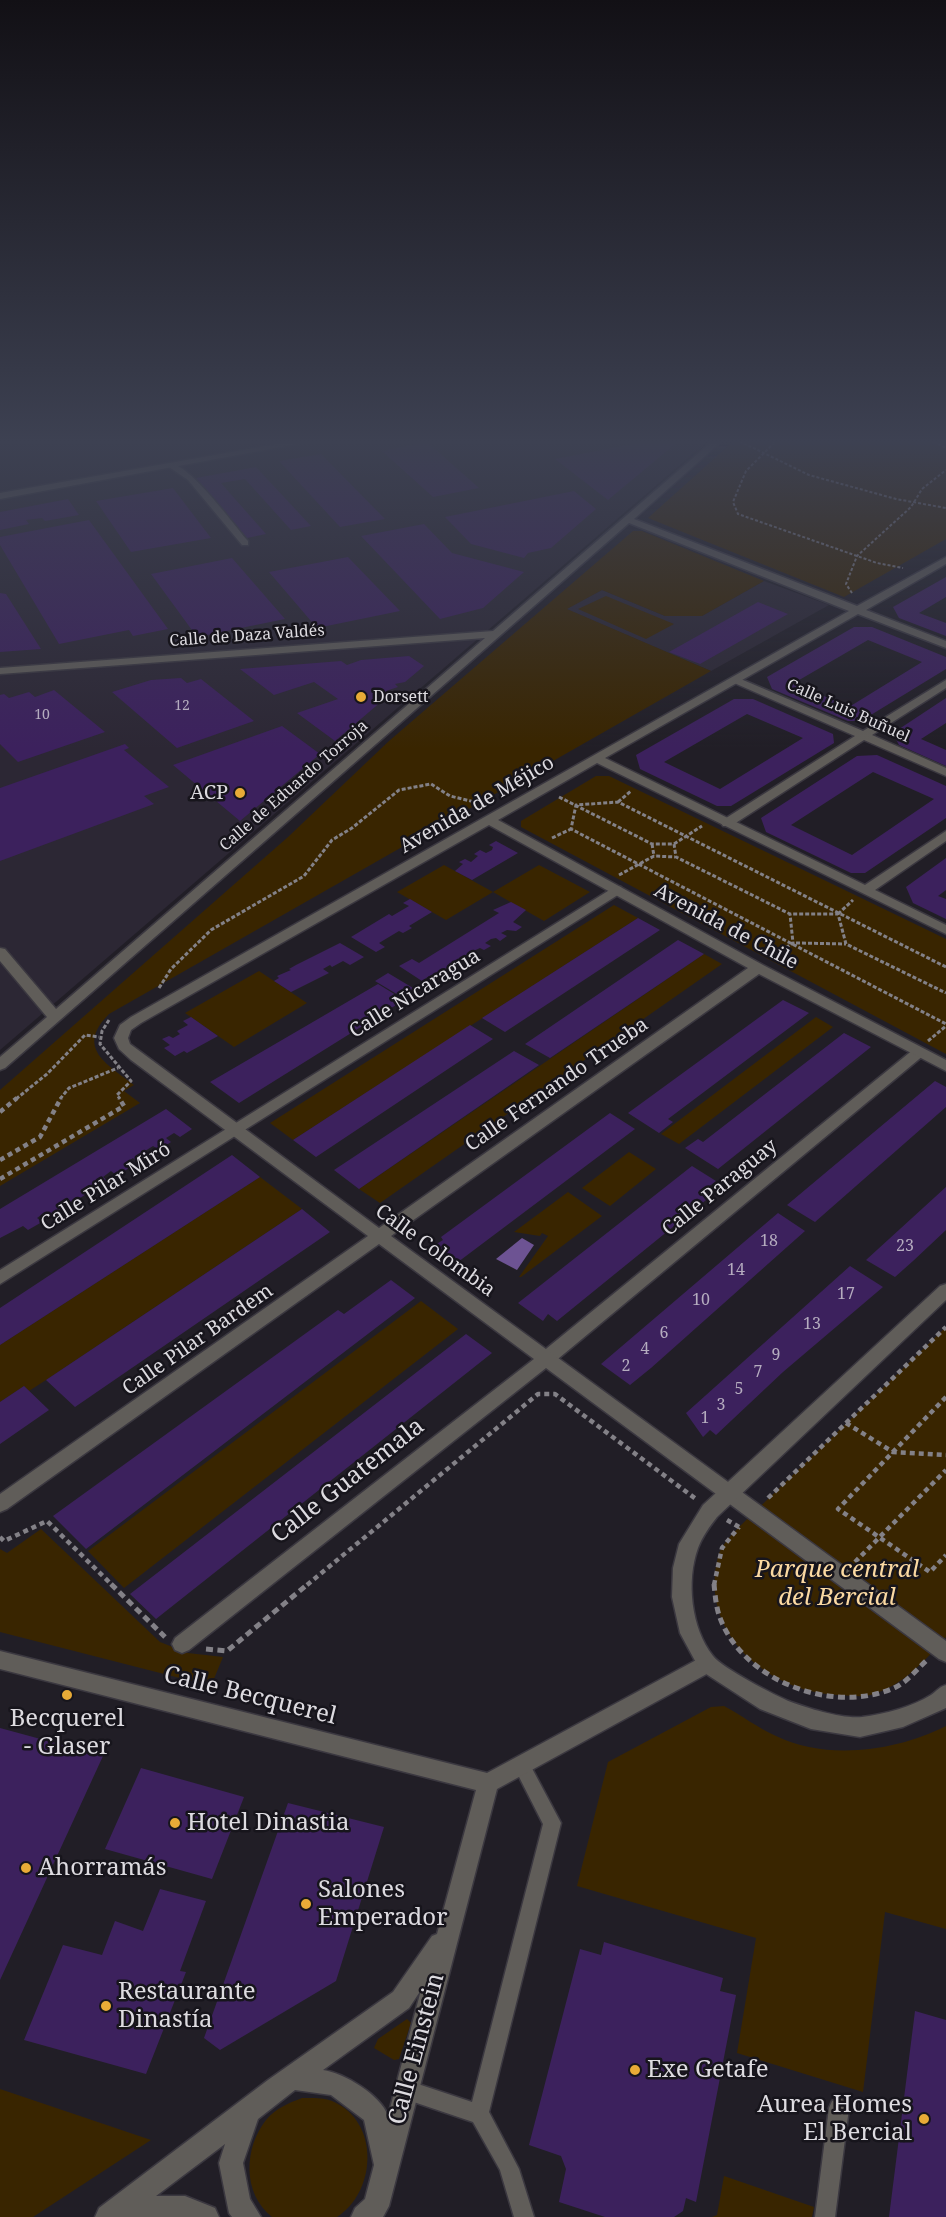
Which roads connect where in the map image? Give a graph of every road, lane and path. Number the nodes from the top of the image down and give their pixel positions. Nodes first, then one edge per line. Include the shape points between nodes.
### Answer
1 (600, 542) edge
2 (690, 542) edge
3 (819, 542) edge
4 (872, 542) edge
5 (857, 556) junction
6 (946, 560) edge
7 (910, 569) dead end
8 (856, 604) junction
9 (497, 634) junction
10 (946, 645) edge
11 (0, 671) edge
12 (736, 680) junction
13 (946, 682) edge
14 (862, 735) junction
15 (597, 759) junction
16 (946, 772) edge
17 (624, 785) dead end
18 (567, 792) dead end
19 (559, 797) junction
20 (618, 802) junction
21 (549, 803) dead end
22 (488, 805) dead end
23 (576, 805) junction
24 (695, 819) dead end
25 (489, 820) junction
26 (728, 823) junction
27 (571, 829) junction
28 (946, 835) edge
29 (686, 836) junction
30 (652, 844) junction
31 (674, 844) junction
32 (557, 846) dead end
33 (654, 856) junction
34 (676, 857) junction
35 (639, 864) junction
36 (619, 883) junction
37 (846, 893) dead end
38 (861, 894) junction
39 (790, 914) junction
40 (838, 914) junction
41 (946, 930) edge
42 (793, 943) junction
43 (846, 944) junction
44 (0, 952) edge
45 (764, 963) junction
46 (779, 963) dead end
47 (946, 967) edge
48 (159, 988) dead end
49 (946, 993) edge
50 (55, 1017) junction
51 (946, 1025) edge
52 (99, 1037) dead end
53 (121, 1038) joint
54 (922, 1044) junction
55 (936, 1047) dead end
56 (0, 1065) edge
57 (946, 1066) edge
58 (118, 1068) dead end
59 (0, 1112) edge
60 (234, 1131) junction
61 (0, 1160) edge
62 (380, 1237) junction
63 (0, 1278) edge
64 (946, 1290) edge
65 (946, 1327) edge
66 (547, 1358) junction
67 (946, 1397) edge
68 (846, 1424) junction
69 (893, 1452) junction
70 (946, 1455) edge
71 (946, 1470) edge
72 (730, 1494) junction
73 (2, 1500) edge
74 (754, 1512) junction
75 (879, 1538) junction
76 (946, 1555) edge
77 (842, 1576) junction
78 (182, 1644) dead end
79 (943, 1651) edge
80 (0, 1660) edge
81 (707, 1664) junction
82 (946, 1694) edge
83 (521, 1765) junction
84 (488, 1783) junction
85 (447, 1934) junction
86 (292, 2078) junction
87 (406, 2090) junction
88 (839, 2108) dead end
89 (248, 2111) junction
90 (479, 2114) junction
91 (387, 2165) junction
92 (114, 2213) edge
93 (375, 2213) edge
94 (206, 2217) edge
95 (249, 2217) edge
96 (524, 2217) edge
97 (825, 2217) edge

1 - 9 street, Calle de Eduardo Torroja
2 - 8 street
3 - 5 path
4 - 5 path
5 - 7 path
5 - 8 path via 846,584
6 - 8 street, Avenida de Méjico
8 - 10 street
8 - 12 street, Avenida de Méjico
9 - 11 street, Calle de Daza Valdés
9 - 50 street, Calle de Eduardo Torroja
12 - 14 street, Calle Luis Buñuel
12 - 15 street, Avenida de Méjico
13 - 14 street
14 - 16 street, Calle Luis Buñuel
14 - 26 street
15 - 25 street, Avenida de Méjico
15 - 26 street
17 - 20 path via 633,789
18 - 19 path
19 - 21 path
19 - 23 path
20 - 23 path
20 - 29 path
22 - 48 path via 450,796 431,784 399,790 332,840 304,876 211,930 171,969
23 - 27 path
23 - 30 path
24 - 29 path via 705,824
25 - 36 street, Avenida de Chile
25 - 53 street, Avenida de Méjico via 136,1020 125,1028
26 - 38 street
27 - 32 path via 547,841
27 - 35 path
28 - 38 street
29 - 31 path
29 - 40 path
30 - 31 path
30 - 33 path
31 - 34 path
33 - 34 path
33 - 35 path
34 - 39 path
35 - 36 path
35 - 42 path
36 - 45 street, Avenida de Chile
36 - 60 street, Calle Nicaragua
37 - 38 path
38 - 40 path
38 - 41 street
39 - 40 path
39 - 42 path
40 - 43 path
40 - 47 path
42 - 43 path
42 - 45 path
42 - 51 path
43 - 49 path
44 - 50 street
45 - 46 path
45 - 54 street, Avenida de Chile
45 - 62 street, Calle Fernando Trueba
50 - 56 street, Calle de Eduardo Torroja
51 - 54 path
52 - 59 path via 86,1035 47,1074
53 - 60 street, Calle Colombia via 136,1057
54 - 55 path
54 - 57 street, Avenida de Chile
54 - 66 street, Calle Paraguay
58 - 61 path via 69,1088 40,1137
60 - 62 street, Calle Colombia
60 - 63 street, Calle Pilar Miró
62 - 66 street, Calle Colombia
62 - 73 street, Calle Pilar Bardem via 40,1478
64 - 72 street
65 - 68 path
66 - 72 street, Calle Colombia
66 - 78 street, Calle Guatemala
67 - 69 path
68 - 69 path
68 - 74 path
69 - 70 path
69 - 75 path via 838,1509
71 - 75 path
72 - 74 street, Calle Colombia
72 - 81 street via 704,1519 689,1544 683,1568 682,1597 690,1633
74 - 77 street, Calle Colombia
74 - 79 path via 722,1547 713,1590 729,1637 766,1673 818,1695 867,1696 895,1687
75 - 76 path via 930,1572
75 - 77 path
77 - 79 street, Calle Colombia
80 - 84 street, Calle Becquerel
81 - 82 street via 767,1702 811,1719 860,1727 903,1717
81 - 83 street
83 - 84 street
83 - 90 lane via 552,1823
84 - 85 street, Calle Einstein
85 - 86 street, Calle Einstein via 401,2000
85 - 87 street, Calle Einstein
86 - 89 street, Calle Einstein
86 - 91 street via 336,2084 375,2113
87 - 90 lane
87 - 91 street, Calle Einstein
88 - 97 lane
89 - 92 street
89 - 95 street via 231,2163 238,2204
90 - 96 lane via 503,2153 520,2194
91 - 93 street, Calle Einstein
92 - 94 street via 185,2209

